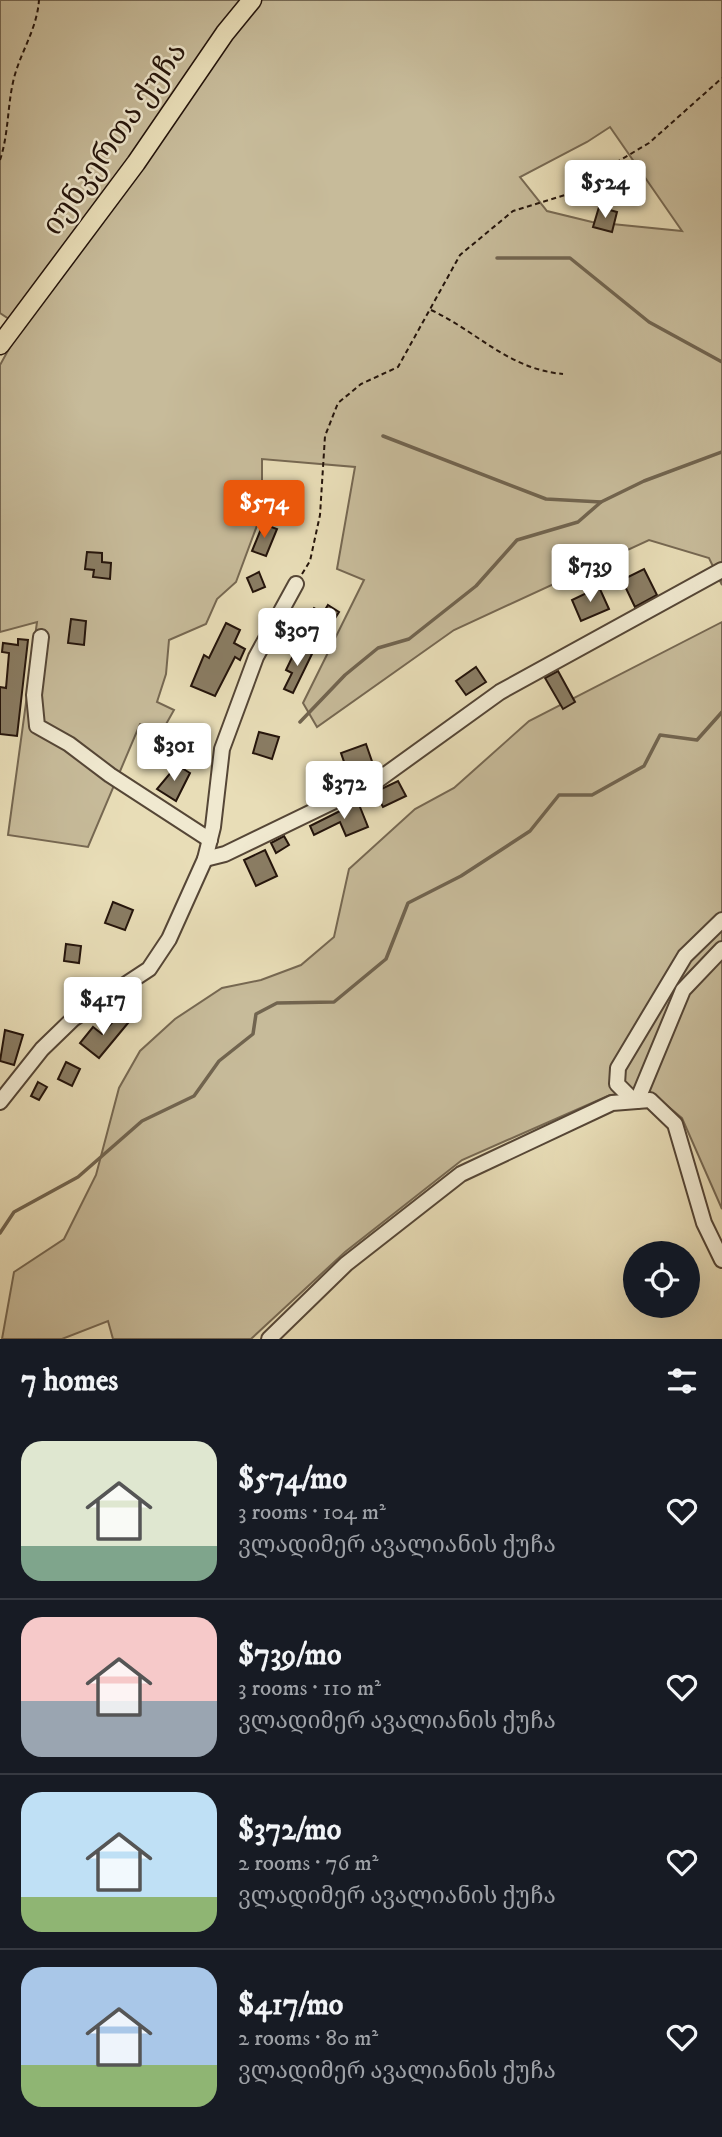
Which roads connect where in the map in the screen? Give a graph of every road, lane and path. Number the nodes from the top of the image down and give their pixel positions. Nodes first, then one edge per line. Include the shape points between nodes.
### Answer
1 (39, 0) edge
2 (253, 0) edge
3 (722, 78) edge
4 (0, 160) edge
5 (430, 310) junction
6 (0, 345) edge
7 (563, 374) dead end
8 (722, 570) edge
9 (296, 584) joint
10 (41, 637) dead end
11 (210, 840) junction
12 (205, 859) junction
13 (722, 920) edge
14 (722, 949) edge
15 (636, 1101) junction
16 (0, 1102) edge
17 (722, 1260) edge
18 (269, 1339) edge

1 - 4 path via 37,21 14,78 7,140
2 - 6 main road, იუნკერთა ქუჩა
3 - 5 path via 649,143 617,162 594,186 513,211 460,255
5 - 7 path via 514,363
5 - 9 path via 398,367 361,384 338,402 325,436 320,515 310,561
8 - 12 street via 500,692 378,779 225,854
9 - 11 street via 257,657 222,749
10 - 11 street via 34,695 37,726
11 - 12 street
12 - 16 street via 169,939 149,969 73,1019
13 - 15 street via 685,956 618,1068 617,1084
14 - 15 street via 683,990
15 - 17 street via 649,1100 675,1124 704,1223
15 - 18 street via 612,1102 461,1174 346,1264

